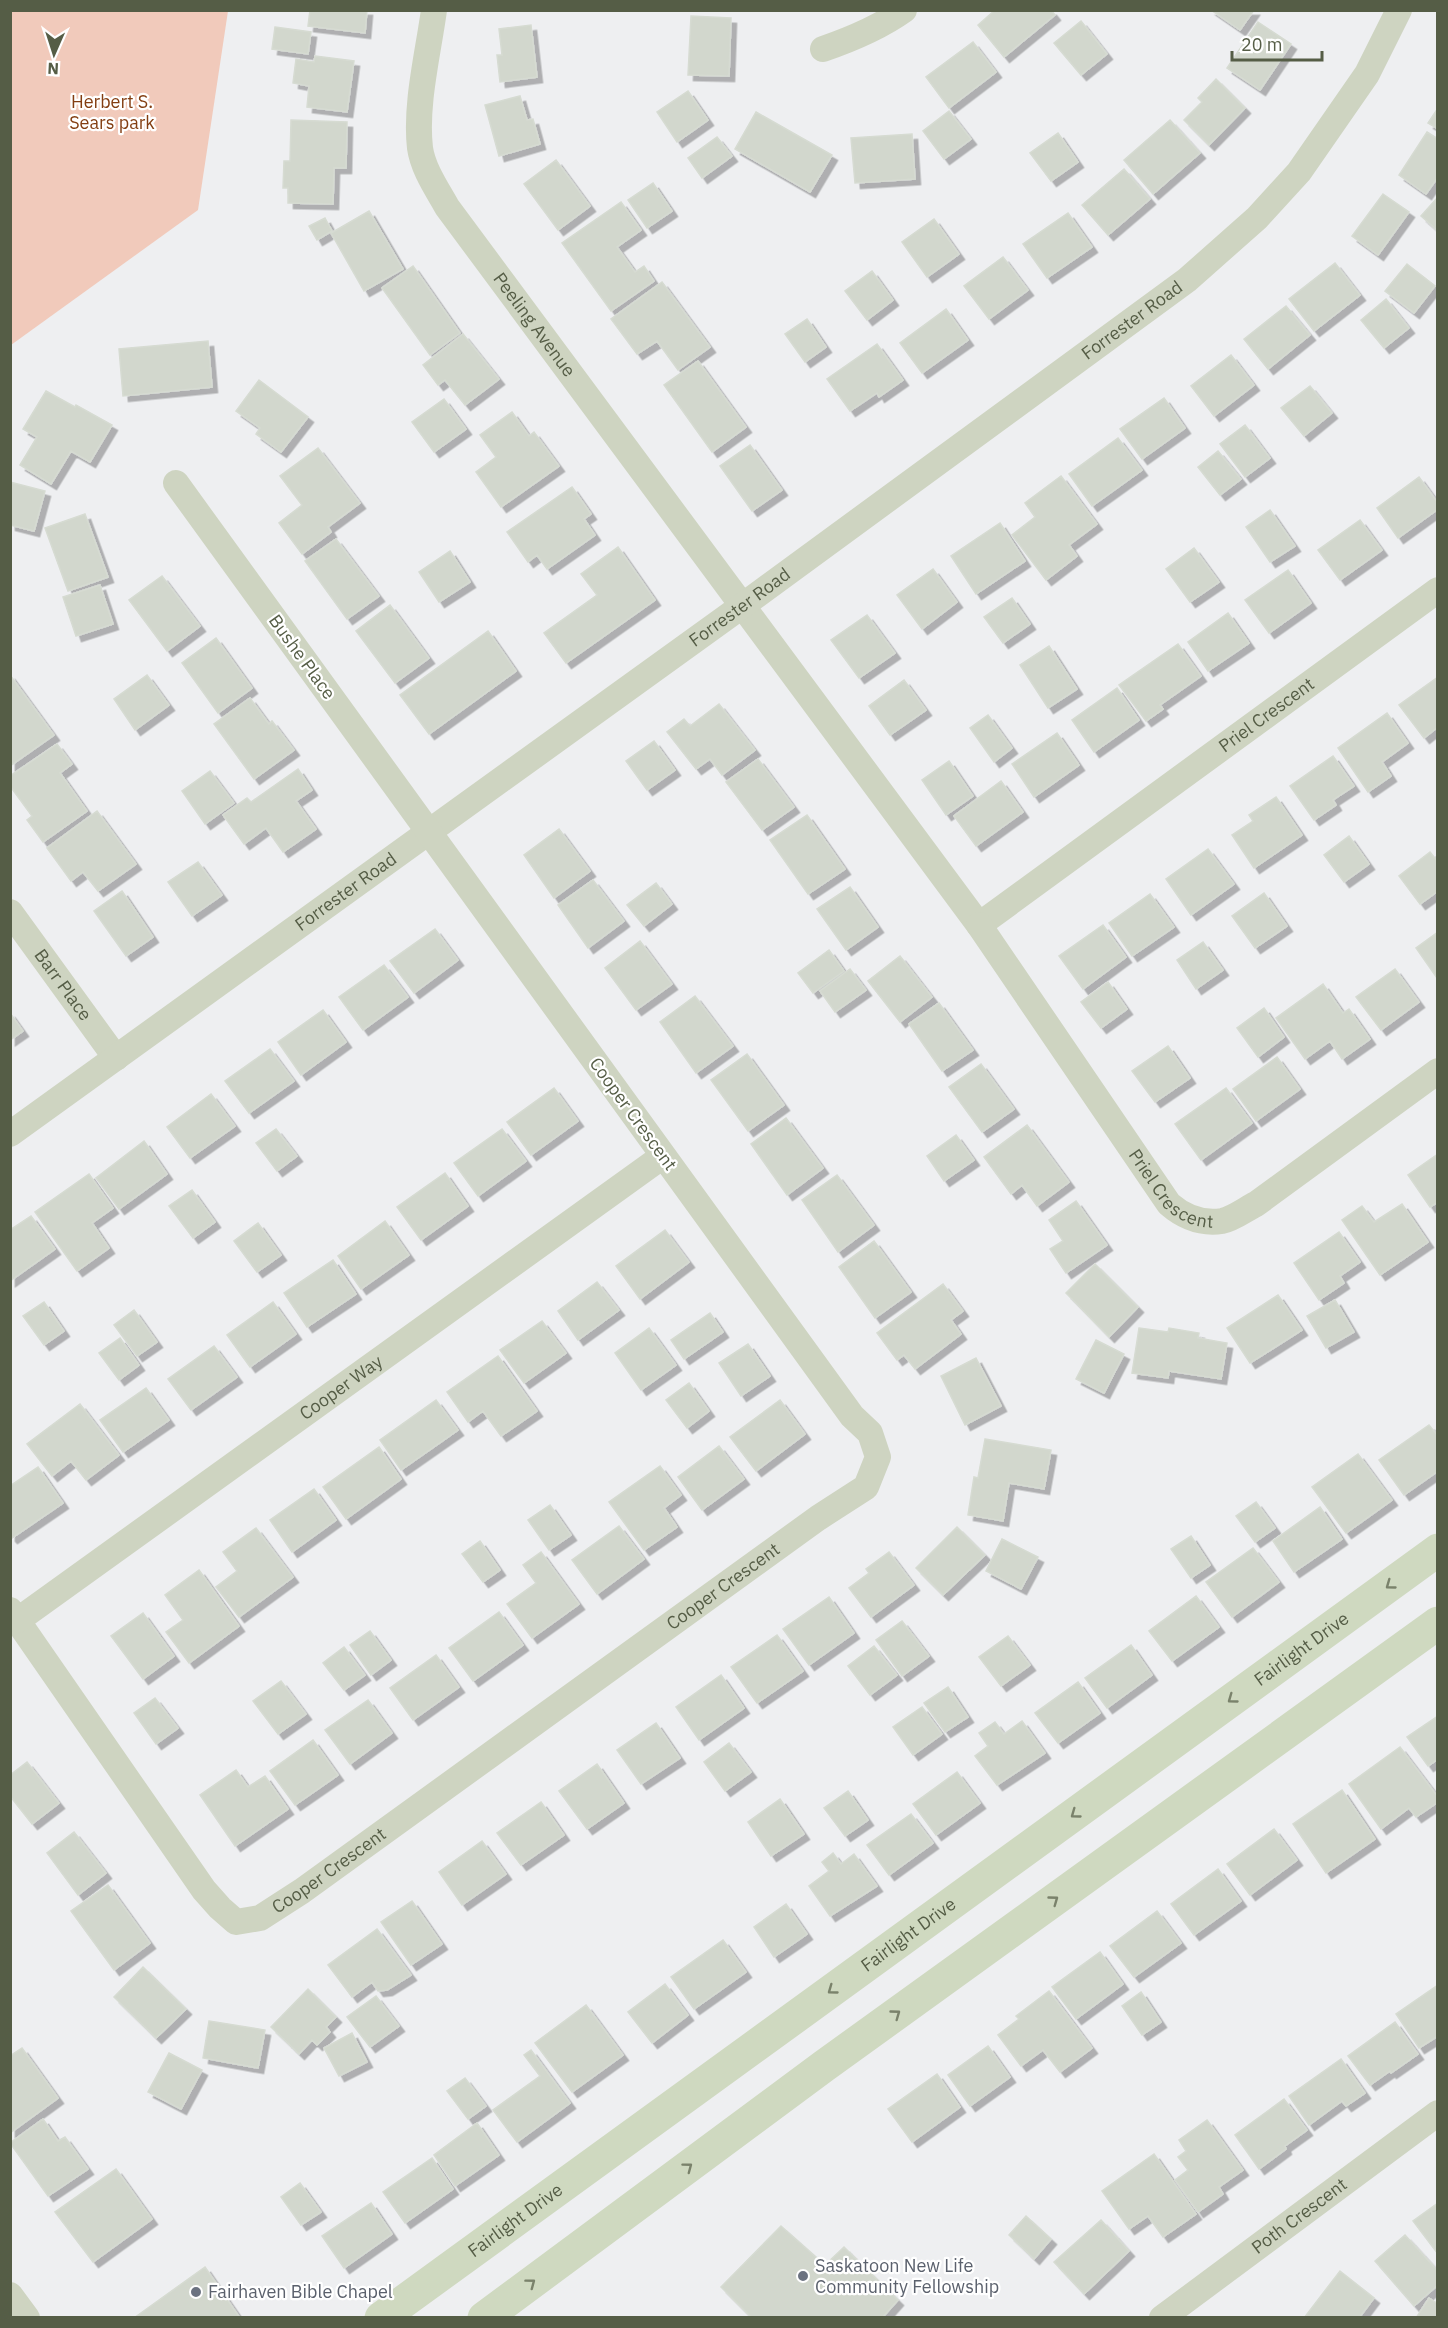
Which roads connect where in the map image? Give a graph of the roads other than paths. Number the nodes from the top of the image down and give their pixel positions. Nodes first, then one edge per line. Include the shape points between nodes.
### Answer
1 (434, 10) edge
2 (904, 10) edge
3 (1400, 10) edge
4 (823, 49) dead end
5 (176, 483) dead end
6 (1437, 590) edge
7 (742, 606) junction
8 (428, 831) junction
9 (10, 912) edge
10 (979, 926) junction
11 (116, 1058) junction
12 (1437, 1071) edge
13 (10, 1134) edge
14 (663, 1156) junction
15 (1437, 1550) edge
16 (14, 1615) edge
17 (1437, 1623) edge
18 (1437, 2113) edge
19 (10, 2295) edge
20 (27, 2318) edge
21 (381, 2318) edge
22 (484, 2318) edge
23 (1162, 2318) edge

1 - 7 street, Peeling Avenue via 420,116 421,150 431,179 447,207
2 - 4 street via 886,23
3 - 7 street, Forrester Road via 1367,74 1332,125 1299,172 1257,218 1187,280
5 - 8 street, Bushe Place
6 - 10 street, Priel Crescent
7 - 8 street, Forrester Road
7 - 10 street, Priel Crescent
8 - 11 street, Forrester Road
8 - 14 street, Cooper Crescent
9 - 11 street, Barr Place
10 - 12 street, Priel Crescent via 1169,1204 1194,1220 1223,1221 1256,1204
11 - 13 street, Forrester Road
14 - 16 street, Cooper Way
14 - 16 street, Cooper Crescent via 852,1416 870,1433 878,1457 866,1487 302,1891 260,1918 236,1922 220,1908
15 -> 21 main road, Fairlight Drive
22 -> 17 main road via 824,2066
18 - 23 street, Poth Crescent
19 - 20 street

